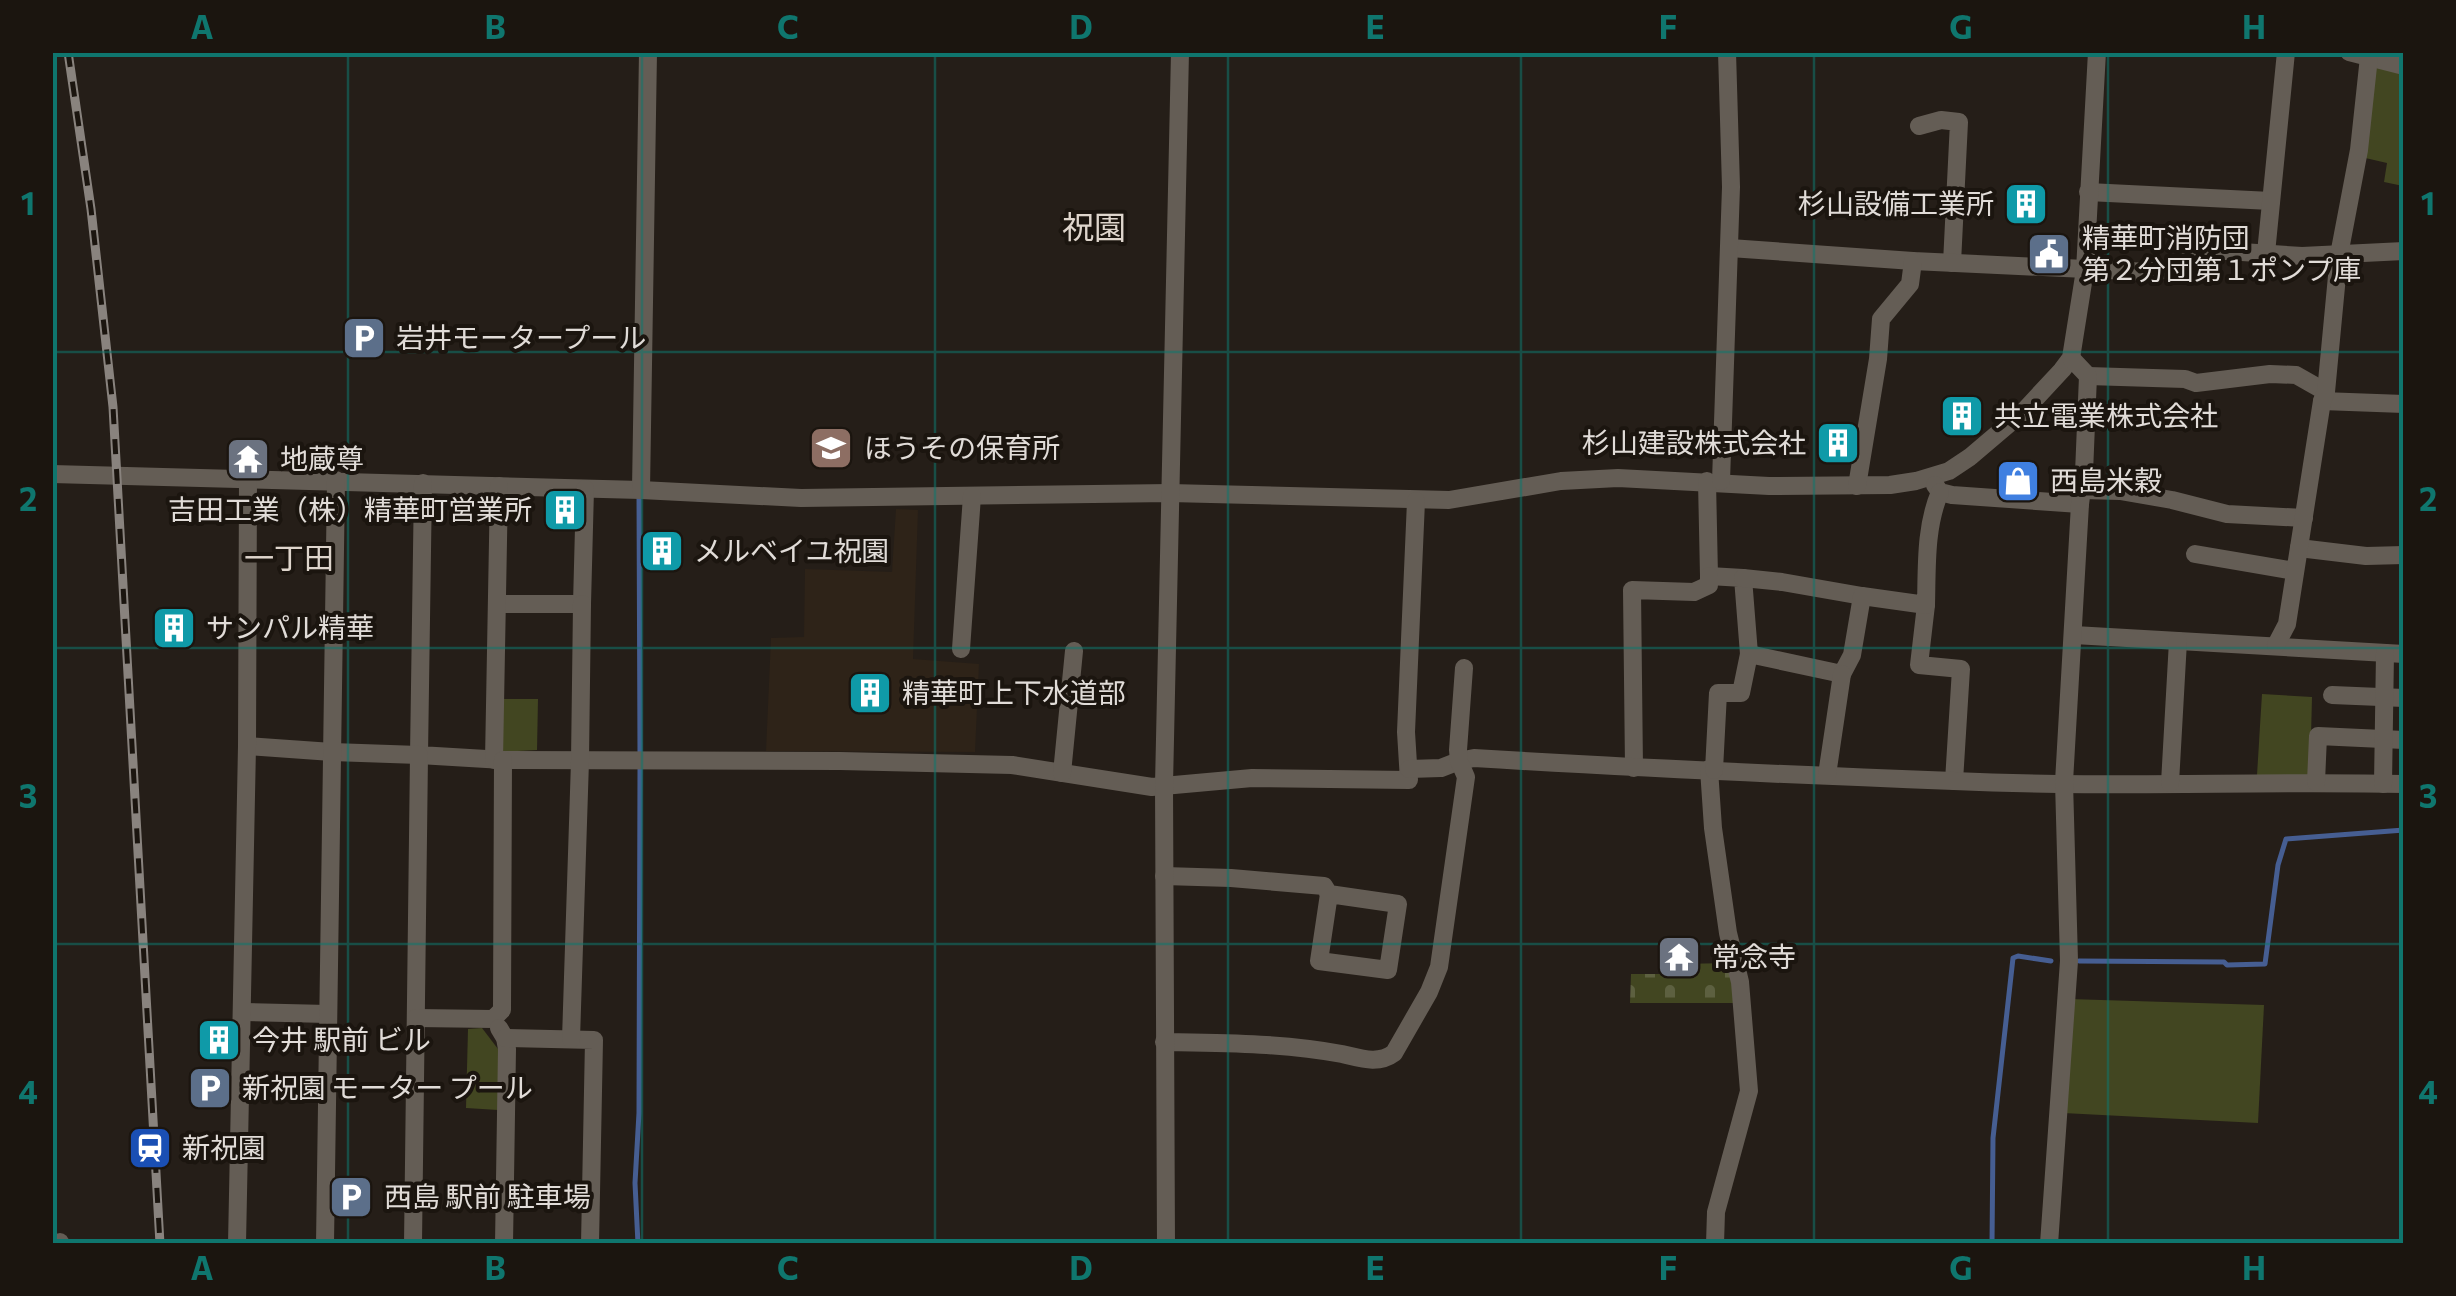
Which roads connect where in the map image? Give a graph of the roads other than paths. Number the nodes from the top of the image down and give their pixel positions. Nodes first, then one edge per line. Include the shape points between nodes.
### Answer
1 (648, 52) edge
2 (1180, 52) edge
3 (1727, 52) edge
4 (2097, 52) edge
5 (2286, 52) edge
6 (2361, 54) edge
7 (2404, 66) edge
8 (1918, 126) dead end
9 (2088, 192) junction
10 (2271, 201) junction
11 (1730, 248) junction
12 (2404, 252) edge
13 (2266, 253) junction
14 (2339, 255) junction
15 (1913, 261) junction
16 (1952, 263) junction
17 (2085, 270) junction
18 (2070, 358) junction
19 (2088, 376) junction
20 (2324, 396) junction
21 (2404, 404) edge
22 (52, 474) edge
23 (248, 478) junction
24 (336, 480) junction
25 (1714, 482) junction
26 (423, 483) junction
27 (1934, 484) junction
28 (499, 486) junction
29 (1857, 486) junction
30 (585, 488) junction
31 (641, 490) junction
32 (1170, 493) junction
33 (972, 496) junction
34 (2081, 497) junction
35 (1416, 500) junction
36 (2304, 518) junction
37 (2299, 548) junction
38 (2195, 554) dead end
39 (2404, 555) edge
40 (2295, 571) junction
41 (1709, 576) junction
42 (1743, 578) junction
43 (1862, 596) junction
44 (498, 604) junction
45 (582, 604) junction
46 (1926, 605) junction
47 (2074, 635) junction
48 (2178, 642) junction
49 (2276, 645) junction
50 (961, 649) dead end
51 (1074, 651) dead end
52 (1749, 654) junction
53 (2394, 654) edge
54 (1464, 668) dead end
55 (1842, 674) junction
56 (2332, 695) dead end
57 (2394, 697) edge
58 (2384, 739) junction
59 (2404, 740) edge
60 (247, 746) junction
61 (332, 752) junction
62 (419, 755) junction
63 (498, 760) junction
64 (580, 760) junction
65 (1459, 760) junction
66 (1634, 768) junction
67 (1410, 769) junction
68 (1711, 769) junction
69 (1062, 773) junction
70 (1827, 775) junction
71 (1954, 781) junction
72 (2064, 782) junction
73 (2316, 782) junction
74 (2170, 783) junction
75 (1164, 784) junction
76 (2383, 784) junction
77 (2404, 784) edge
78 (1164, 876) junction
79 (1329, 894) junction
80 (242, 1012) junction
81 (328, 1014) junction
82 (416, 1018) junction
83 (494, 1019) junction
84 (505, 1038) junction
85 (571, 1039) junction
86 (1164, 1042) junction
87 (237, 1244) edge
88 (325, 1244) edge
89 (413, 1244) edge
90 (504, 1244) edge
91 (590, 1244) edge
92 (1166, 1244) edge
93 (1715, 1244) edge
94 (2049, 1244) edge

1 - 31 street
2 - 32 street
3 - 11 street
4 - 9 street
5 - 10 street
6 - 7 street
6 - 14 street via 2358,150
8 - 16 street via 1959,122
9 - 10 street
9 - 17 street
10 - 13 street
11 - 15 street
11 - 25 street
12 - 14 street
13 - 14 street
13 - 17 street via 2211,250 2171,269
14 - 20 street
15 - 16 street
15 - 29 street via 1910,284 1882,319
16 - 17 street
17 - 18 street
18 - 19 street
18 - 27 street via 2010,423
19 - 20 street via 2196,383 2296,375
19 - 34 street
20 - 21 street
20 - 36 street
22 - 23 street
23 - 24 street
23 - 60 street
24 - 26 street
24 - 61 street
25 - 29 street
25 - 35 street via 1561,481
25 - 41 street
26 - 28 street
26 - 62 street
27 - 29 street
27 - 34 street
27 - 46 street
28 - 30 street
28 - 44 street
30 - 31 street
30 - 45 street
31 - 33 street via 801,498
32 - 33 street
32 - 35 street
32 - 75 street
33 - 50 street
34 - 36 street via 2120,491 2227,514
34 - 47 street
35 - 67 street
36 - 37 street
37 - 39 street
37 - 40 street
38 - 40 street
40 - 49 street via 2287,624
41 - 42 street
41 - 66 street via 1709,585 1694,592 1632,590
42 - 43 street
42 - 52 street
43 - 46 street
43 - 55 street
44 - 45 street
44 - 63 street
45 - 64 street
46 - 71 street via 1919,665 1961,669
47 - 48 street
47 - 72 street
48 - 49 street
48 - 74 street
49 - 53 street
51 - 69 street
52 - 55 street
52 - 68 street via 1741,693 1718,693
53 - 57 street
54 - 65 street
55 - 70 street
56 - 57 street
57 - 58 street
58 - 59 street
58 - 73 street via 2318,736
58 - 76 street
60 - 61 street
60 - 80 street
61 - 62 street
61 - 81 street
62 - 63 street
62 - 82 street
63 - 64 street
63 - 83 street via 502,1010
64 - 69 street via 930,762
64 - 85 street
65 - 66 street
65 - 67 street
65 - 86 street via 1466,776 1439,967 1394,1053 1376,1060 1306,1048
66 - 68 street
67 - 75 street via 1410,780
68 - 70 street
68 - 93 street via 1748,1090 1716,1212
69 - 75 street
70 - 71 street
71 - 72 street
72 - 74 street
72 - 94 street via 2069,961
73 - 74 street
73 - 76 street
75 - 78 street
76 - 77 street
78 - 79 street via 1324,886
78 - 86 street
79 - 79 street via 1319,961 1388,970 1398,904
80 - 81 street
80 - 87 street
81 - 88 street
82 - 83 street
82 - 89 street
83 - 84 street
84 - 85 street
84 - 90 street
85 - 91 street via 594,1040
86 - 92 street

